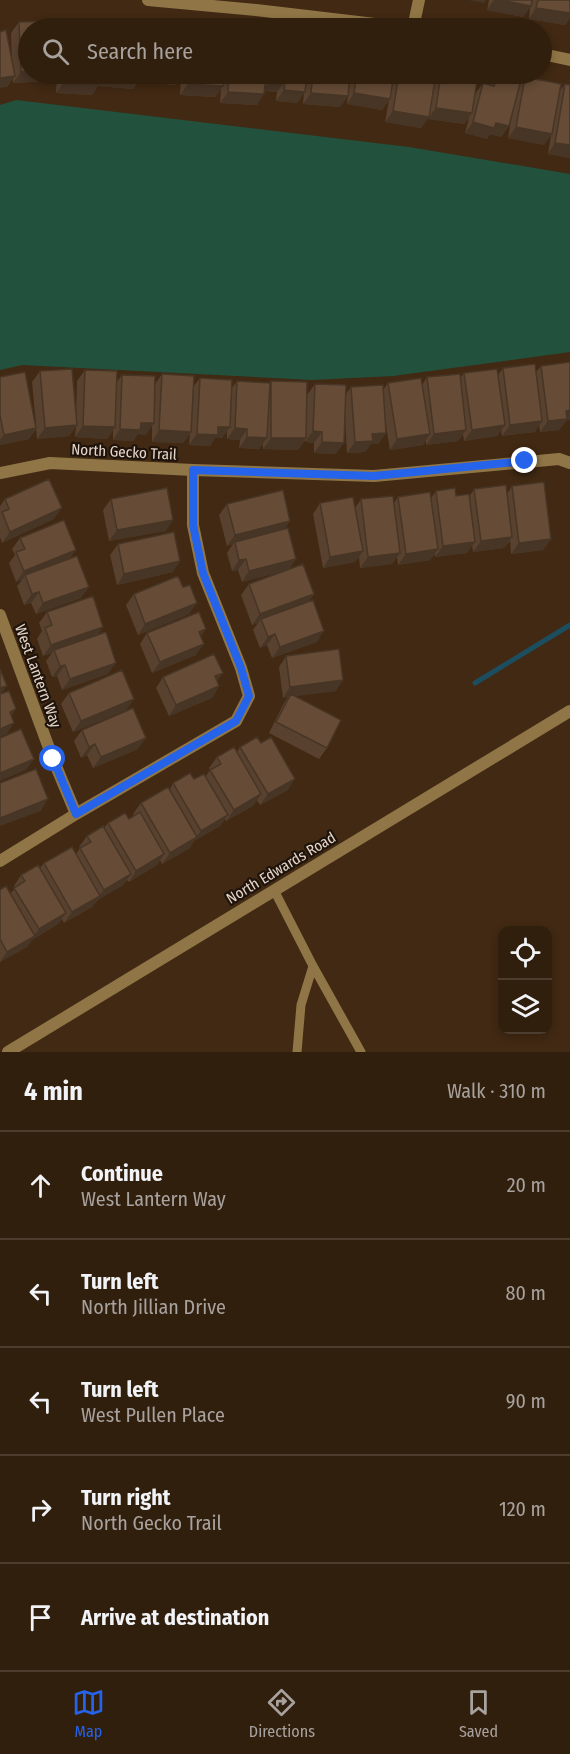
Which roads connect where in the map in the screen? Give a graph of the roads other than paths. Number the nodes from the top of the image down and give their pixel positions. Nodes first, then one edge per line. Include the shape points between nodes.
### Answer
1 (148, 0) edge
2 (419, 0) edge
3 (325, 18) edge
4 (414, 18) edge
5 (552, 56) edge
6 (570, 60) edge
7 (570, 463) edge
8 (193, 470) junction
9 (0, 473) edge
10 (0, 615) edge
11 (570, 711) edge
12 (76, 814) junction
13 (0, 861) edge
14 (274, 890) junction
15 (313, 966) junction
16 (8, 1052) edge
17 (297, 1052) edge
18 (361, 1052) edge

1 - 3 street
2 - 4 street
5 - 6 street
7 - 8 street, North Gecko Trail via 559,459 374,476
8 - 9 street, North Gecko Trail via 50,463
8 - 12 street via 193,525 203,573 249,696 236,721
10 - 12 street, West Lantern Way
11 - 14 street, North Edwards Road
12 - 13 street
14 - 15 lane
14 - 16 street, North Edwards Road
15 - 17 lane via 301,1005
15 - 18 lane

